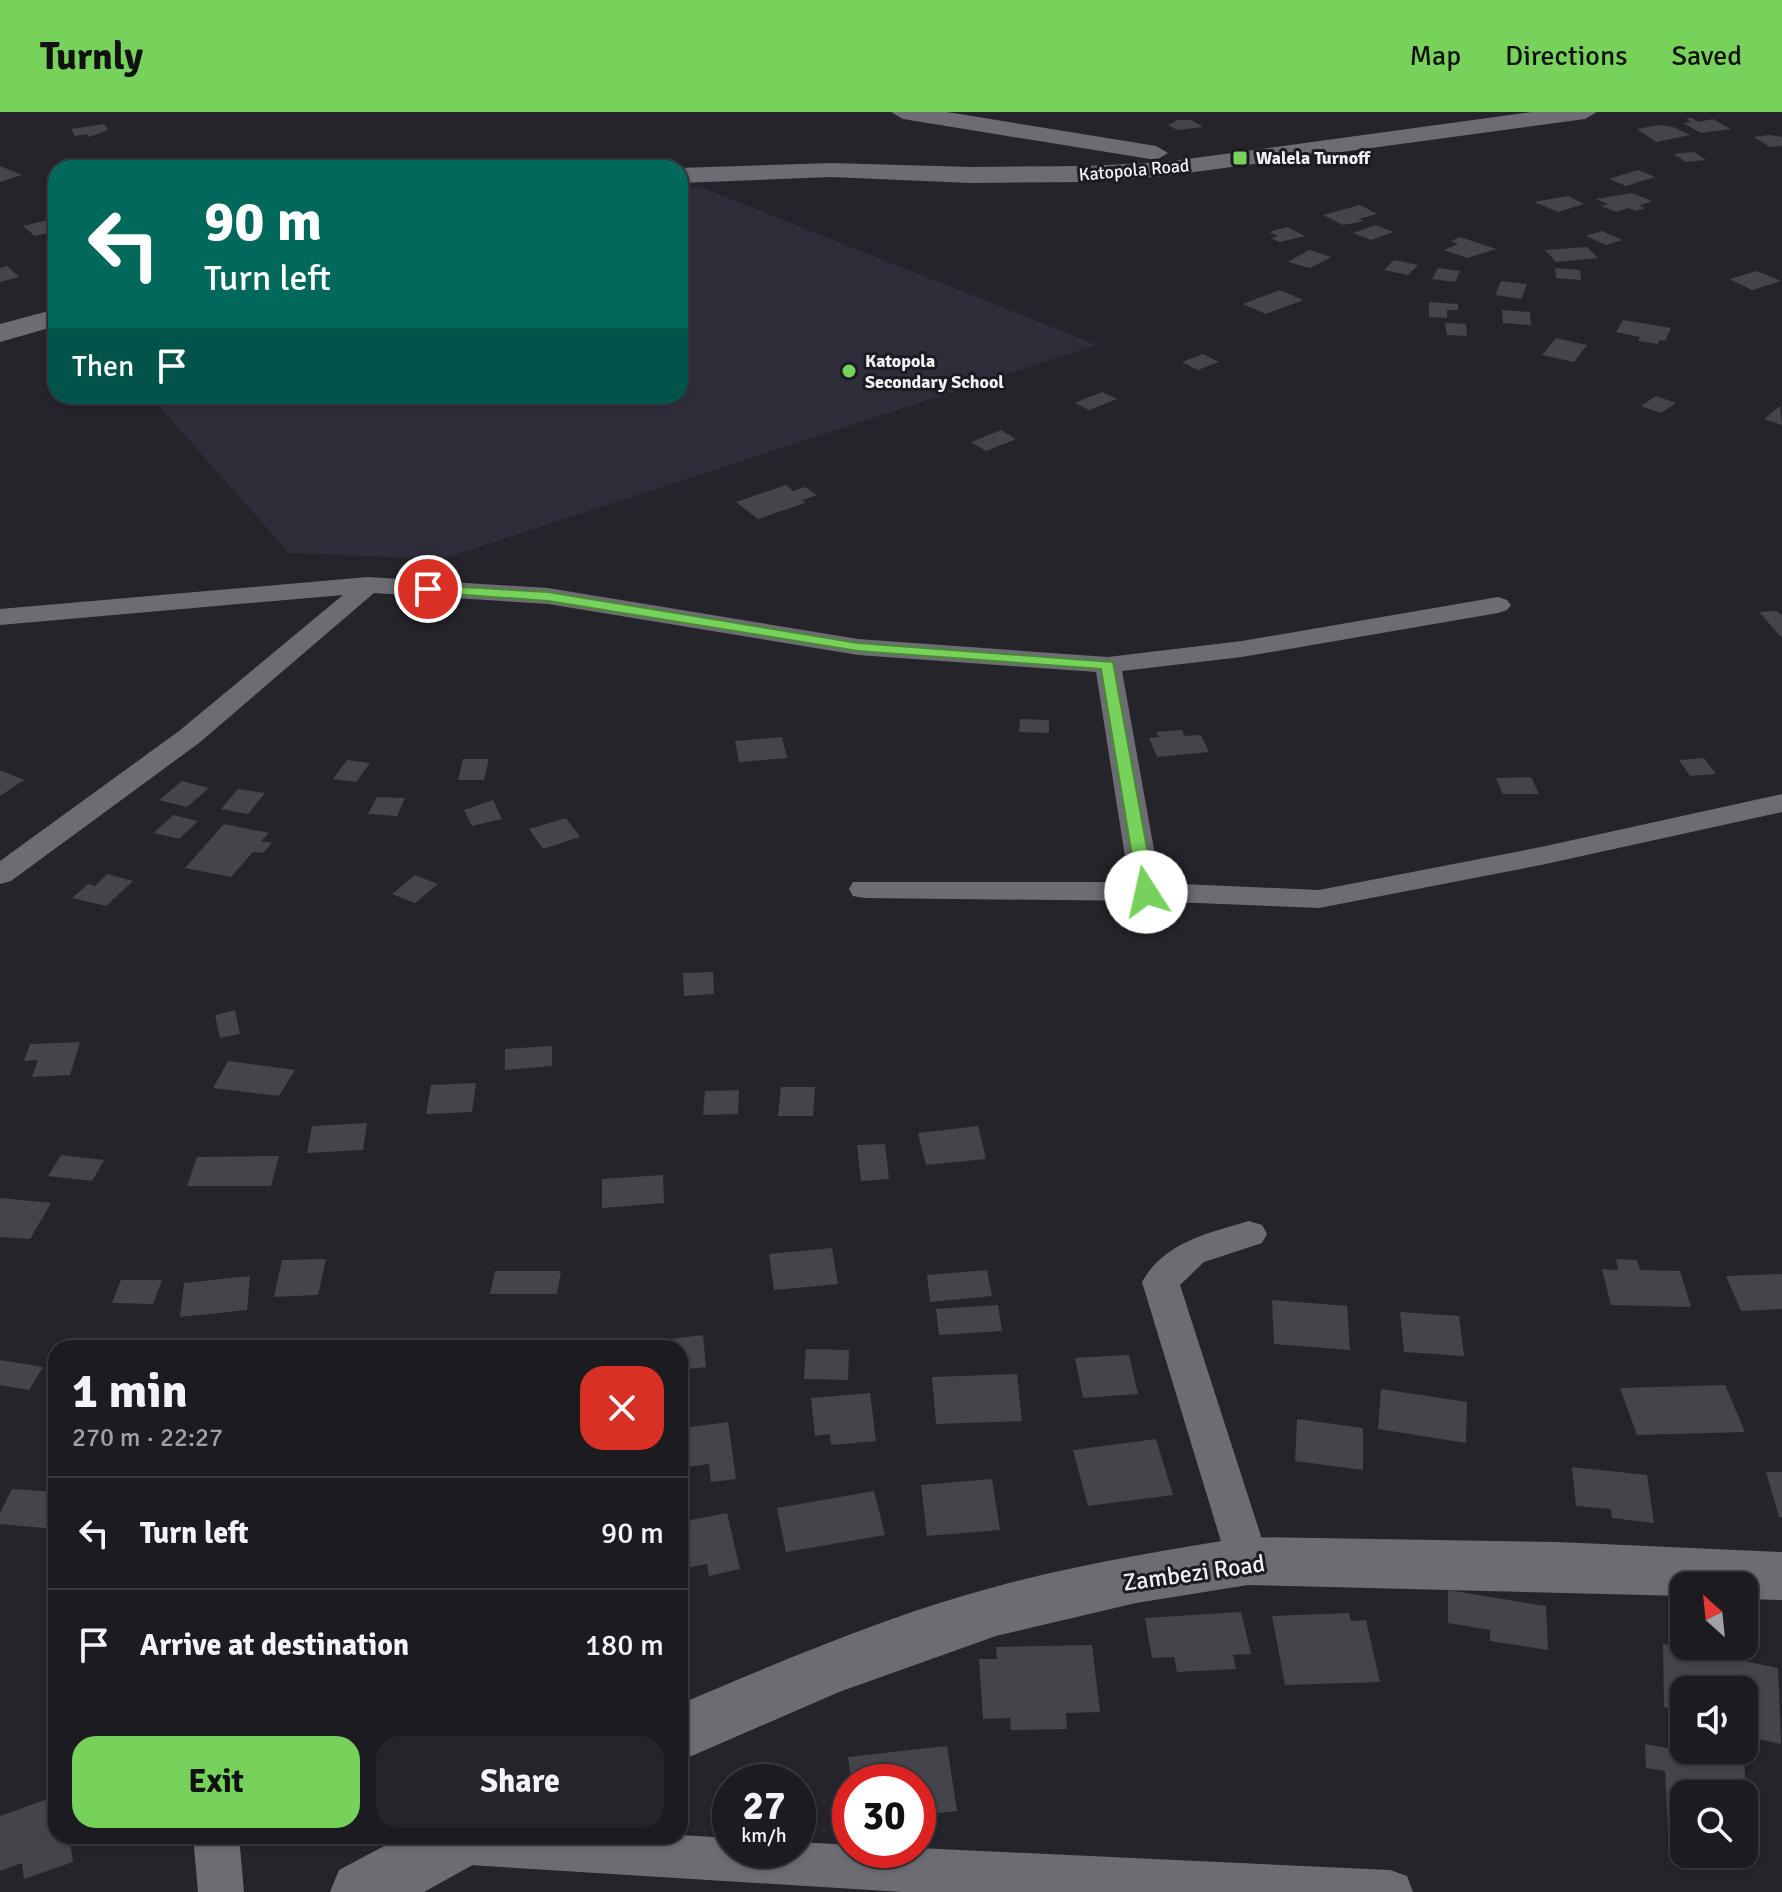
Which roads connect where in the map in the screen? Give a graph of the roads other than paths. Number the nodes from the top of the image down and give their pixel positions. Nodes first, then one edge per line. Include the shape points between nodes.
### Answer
1 (903, 112) edge
2 (1585, 112) edge
3 (1214, 162) junction
4 (688, 175) edge
5 (48, 319) edge
6 (0, 333) edge
7 (368, 585) junction
8 (1498, 605) dead end
9 (0, 617) edge
10 (1108, 665) junction
11 (1782, 803) edge
12 (0, 875) edge
13 (864, 889) dead end
14 (1146, 892) junction
15 (1249, 1234) dead end
16 (1248, 1561) junction
17 (1782, 1576) edge
18 (688, 1730) edge
19 (451, 1844) edge
20 (528, 1844) edge
21 (362, 1892) edge
22 (1390, 1892) edge

1 - 3 street
2 - 3 street, Katopola Road
3 - 4 street, Katopola Road via 1089,174 831,170
5 - 6 street
7 - 9 street
7 - 10 street via 548,596 858,647
7 - 12 street via 288,660 150,769
8 - 10 street via 1242,649
10 - 14 street
11 - 14 street via 1319,899
13 - 14 street
15 - 16 street via 1191,1253 1160,1282
16 - 17 street, Zambezi Road
16 - 18 street, Zambezi Road via 1136,1579 996,1611 821,1672
19 - 21 street
20 - 22 street via 839,1867

